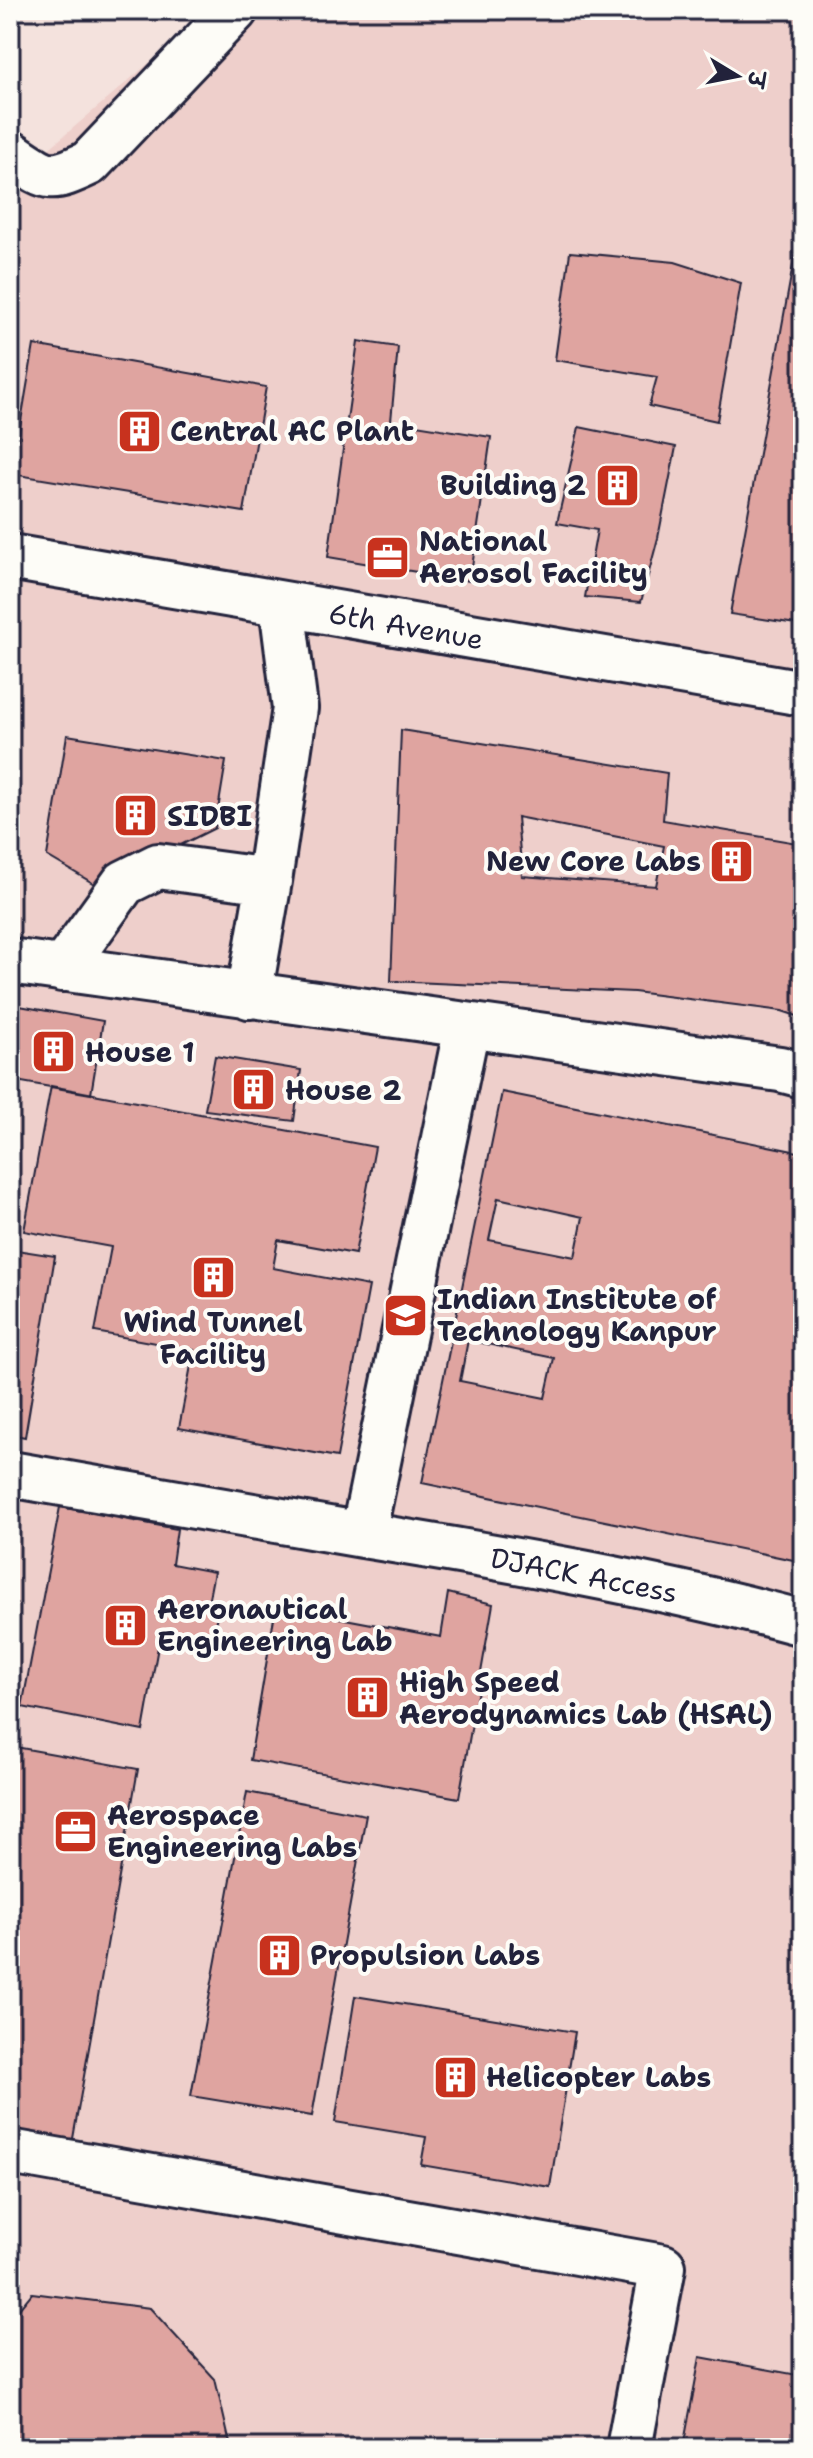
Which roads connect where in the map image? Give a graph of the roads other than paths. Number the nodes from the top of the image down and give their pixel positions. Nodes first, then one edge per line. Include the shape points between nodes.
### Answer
1 (235, 10) edge
2 (10, 153) edge
3 (10, 557) edge
4 (282, 605) junction
5 (803, 693) edge
6 (269, 881) junction
7 (10, 961) edge
8 (62, 969) junction
9 (249, 996) junction
10 (467, 1026) junction
11 (803, 1075) edge
12 (10, 1474) edge
13 (363, 1535) junction
14 (803, 1623) edge
15 (10, 2152) edge
16 (629, 2448) edge

1 - 2 street via 89,163 59,177 41,174
3 - 4 street, 6th Avenue
4 - 5 street, 6th Avenue
4 - 6 street via 295,708
6 - 8 street via 158,866 124,883
6 - 9 street
7 - 8 street
8 - 9 street
9 - 10 street
10 - 11 street
10 - 13 street
12 - 13 street, DJACK Access
13 - 14 street, DJACK Access via 545,1565
15 - 16 street via 663,2267

